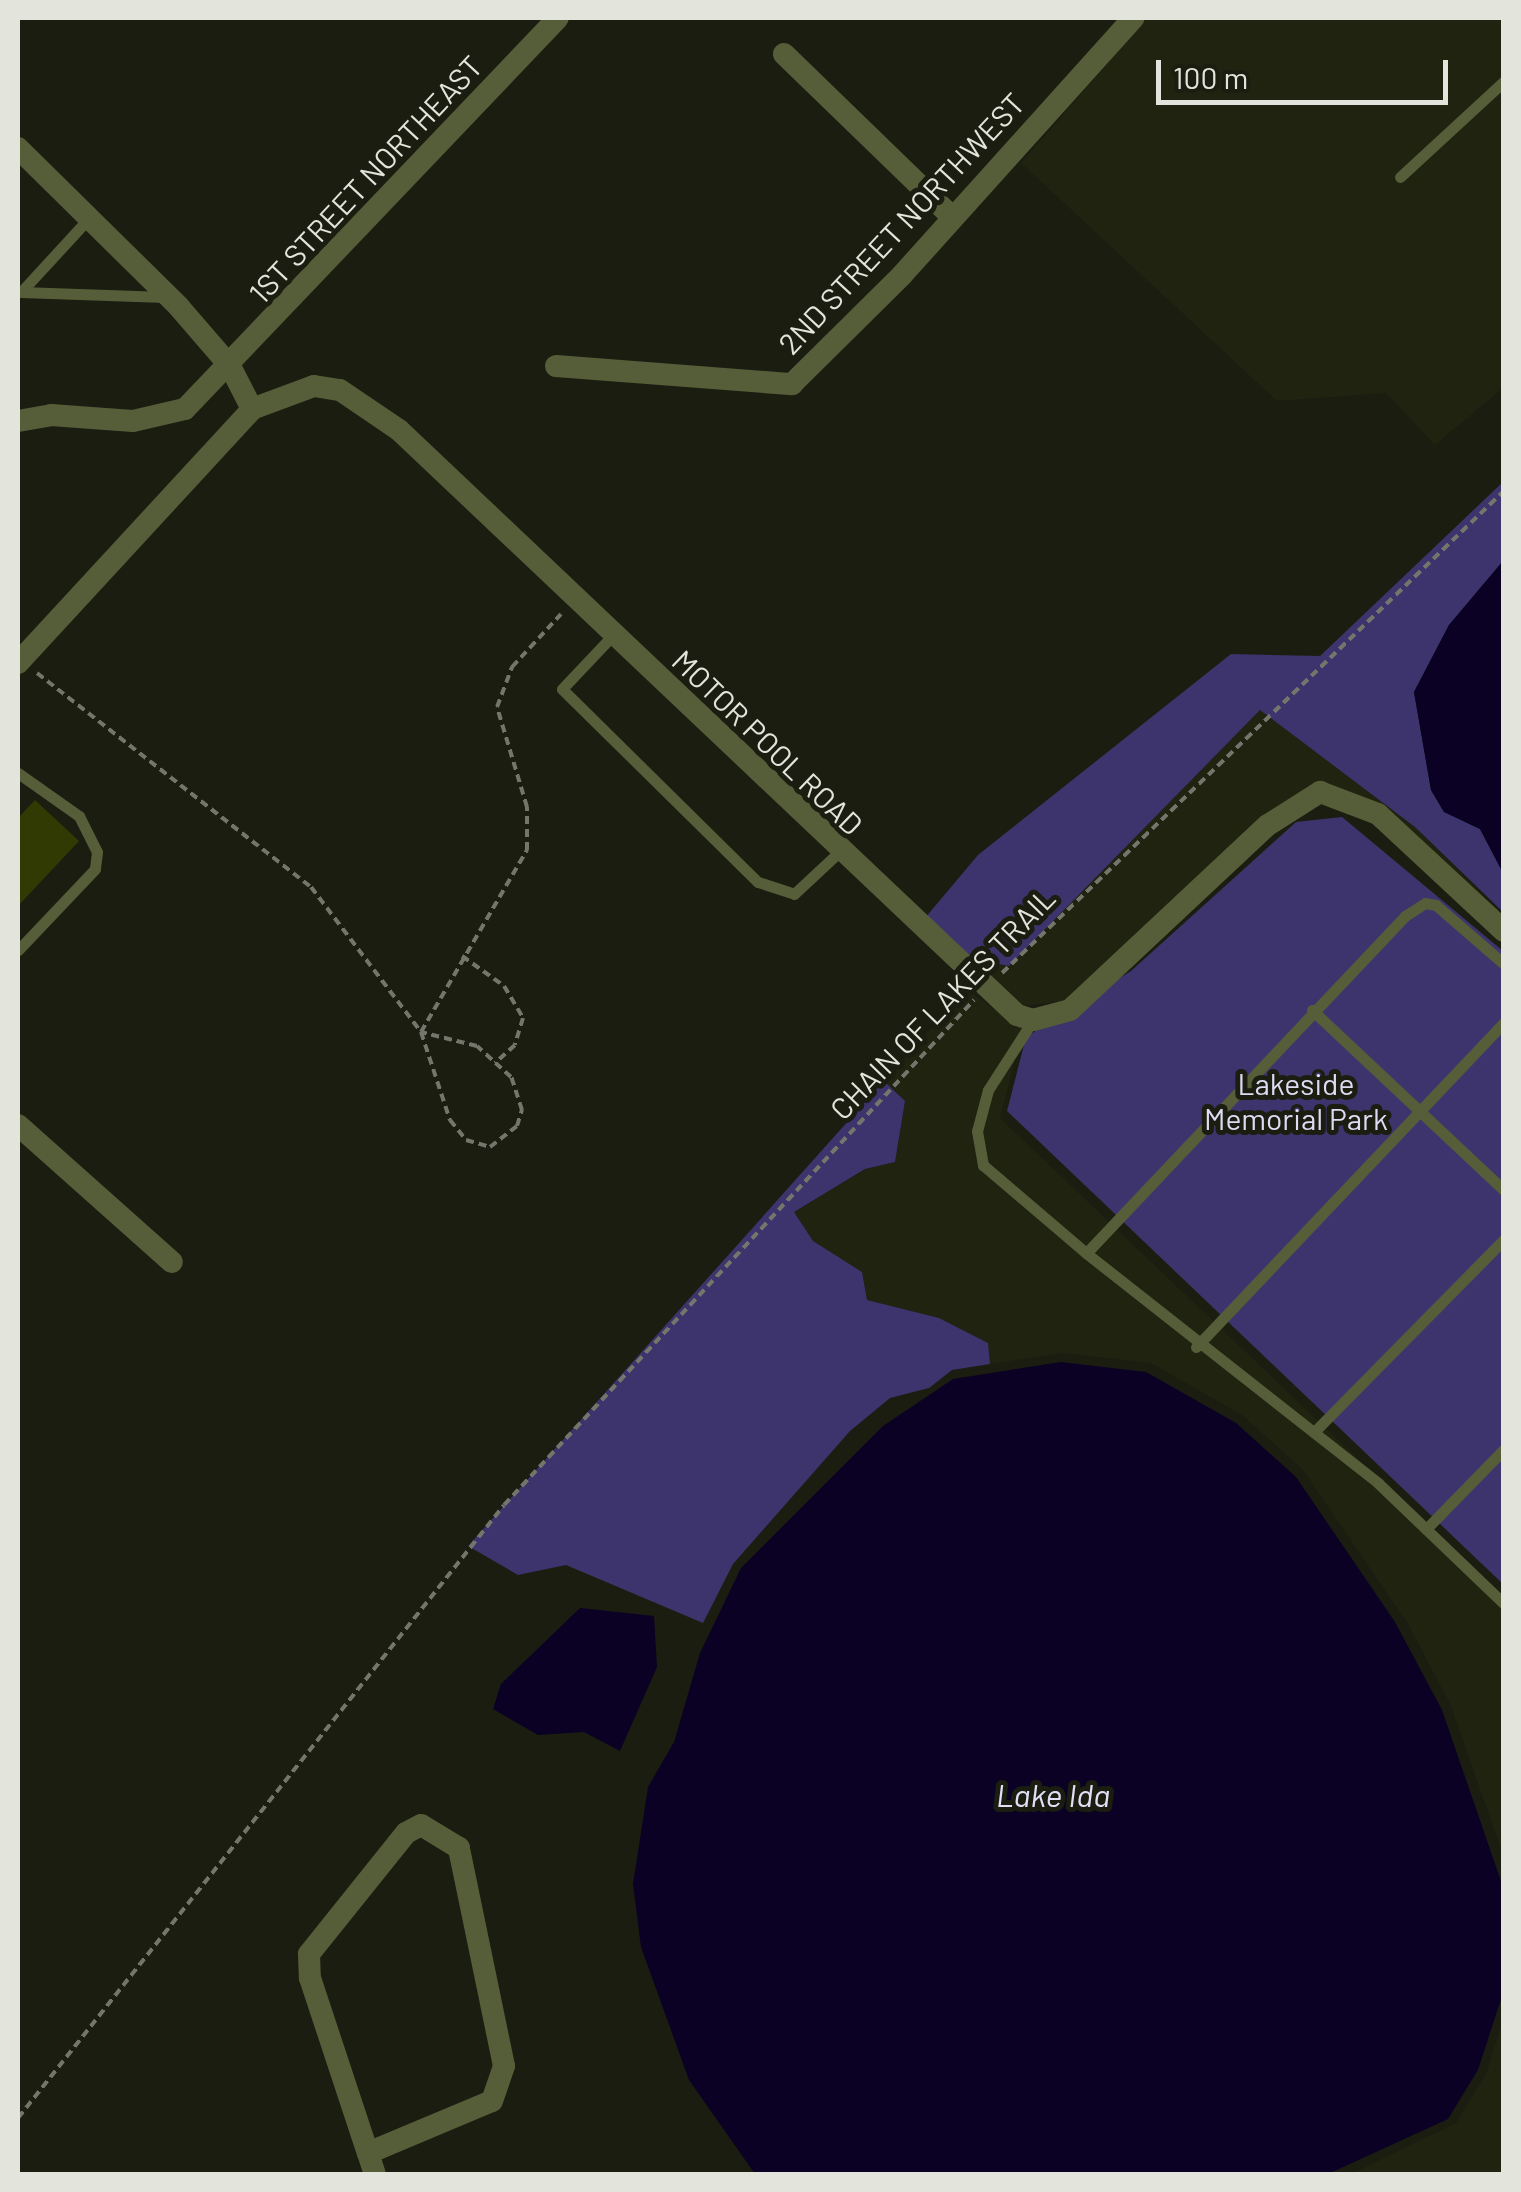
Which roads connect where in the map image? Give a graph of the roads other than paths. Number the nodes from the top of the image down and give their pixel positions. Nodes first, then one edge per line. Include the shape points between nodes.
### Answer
1 (558, 18) edge
2 (1129, 19) edge
3 (784, 54) dead end
4 (1504, 81) edge
5 (18, 148) edge
6 (1400, 177) dead end
7 (949, 214) junction
8 (89, 218) junction
9 (169, 297) junction
10 (230, 366) junction
11 (556, 366) dead end
12 (252, 410) junction
13 (18, 421) edge
14 (613, 636) junction
15 (19, 662) edge
16 (18, 774) edge
17 (839, 852) junction
18 (1504, 931) edge
19 (18, 950) edge
20 (1504, 964) edge
21 (1312, 1010) junction
22 (1033, 1020) junction
23 (1504, 1023) edge
24 (1421, 1110) junction
25 (18, 1125) edge
26 (1504, 1190) edge
27 (1504, 1240) edge
28 (1086, 1253) junction
29 (172, 1262) dead end
30 (1196, 1347) junction
31 (1314, 1432) junction
32 (1504, 1449) edge
33 (1426, 1529) junction
34 (1504, 1604) edge
35 (372, 2164) edge

1 - 10 street, 1ST STREET NORTHEAST
2 - 7 street, 2ND STREET NORTHWEST
3 - 7 street
4 - 6 lane
5 - 8 street
7 - 11 street, 2ND STREET NORTHWEST via 902,275 792,384
8 - 9 street
8 - 9 lane via 21,292
9 - 10 street
10 - 12 street
10 - 13 street, 1ST STREET NORTHEAST via 186,409 166,416
12 - 14 street, MOTOR POOL ROAD via 314,386 362,402
12 - 15 street, MOTOR POOL ROAD
14 - 17 street, MOTOR POOL ROAD
14 - 17 lane via 562,689 758,882 794,894
16 - 19 lane via 79,816 93,836 96,869
17 - 22 street, MOTOR POOL ROAD via 984,990
18 - 22 street via 1378,814 1320,792 1268,825 1070,1010
20 - 21 lane via 1425,902
21 - 24 lane
21 - 28 lane
22 - 28 lane via 988,1090 978,1131 983,1165
23 - 24 lane
24 - 26 lane
24 - 30 lane
25 - 29 street
27 - 31 lane
28 - 30 lane
30 - 31 lane
31 - 33 lane
32 - 33 lane
33 - 34 lane
35 - 35 street via 310,1978 317,1937 406,1832 421,1825 459,1848 504,2066 492,2101

